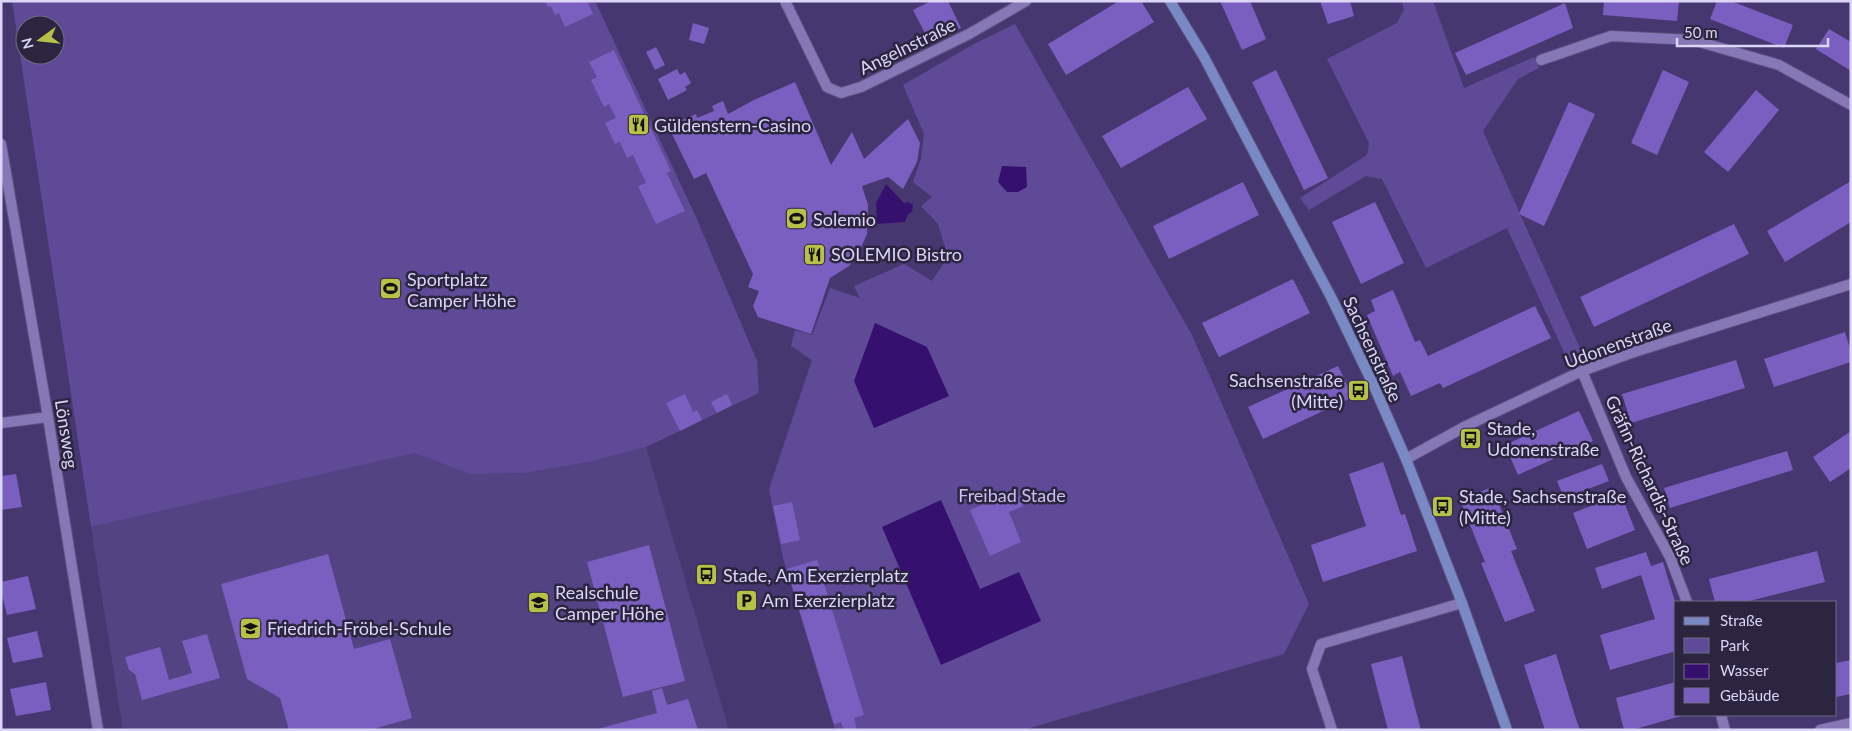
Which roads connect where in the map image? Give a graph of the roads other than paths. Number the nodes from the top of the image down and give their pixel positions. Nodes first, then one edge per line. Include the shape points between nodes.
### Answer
1 (785, 1) edge
2 (1026, 1) edge
3 (1170, 1) edge
4 (1541, 60) dead end
5 (1851, 105) edge
6 (1, 144) edge
7 (1851, 284) edge
8 (1582, 372) junction
9 (48, 417) junction
10 (1, 423) edge
11 (1406, 459) junction
12 (1687, 601) edge
13 (1462, 603) junction
14 (1721, 716) edge
15 (1851, 723) edge
16 (98, 730) edge
17 (1332, 730) edge
18 (1507, 730) edge
19 (1725, 730) edge
20 (1820, 730) edge

1 - 2 street, Angelnstraße via 827,87 841,93 861,87 969,34
3 - 11 street, Sachsenstraße via 1204,57 1331,297
4 - 5 street via 1611,36 1694,40 1779,65
6 - 9 street, Lönsweg
7 - 8 street, Udonenstraße via 1631,353
8 - 11 street, Udonenstraße via 1466,426
8 - 12 street, Gräfin-Richardis-Straße via 1626,477 1670,557
9 - 10 street
9 - 16 street, Lönsweg
11 - 13 street, Sachsenstraße
13 - 17 street via 1321,644 1312,669
13 - 18 street, Sachsenstraße
14 - 19 street
15 - 20 street

